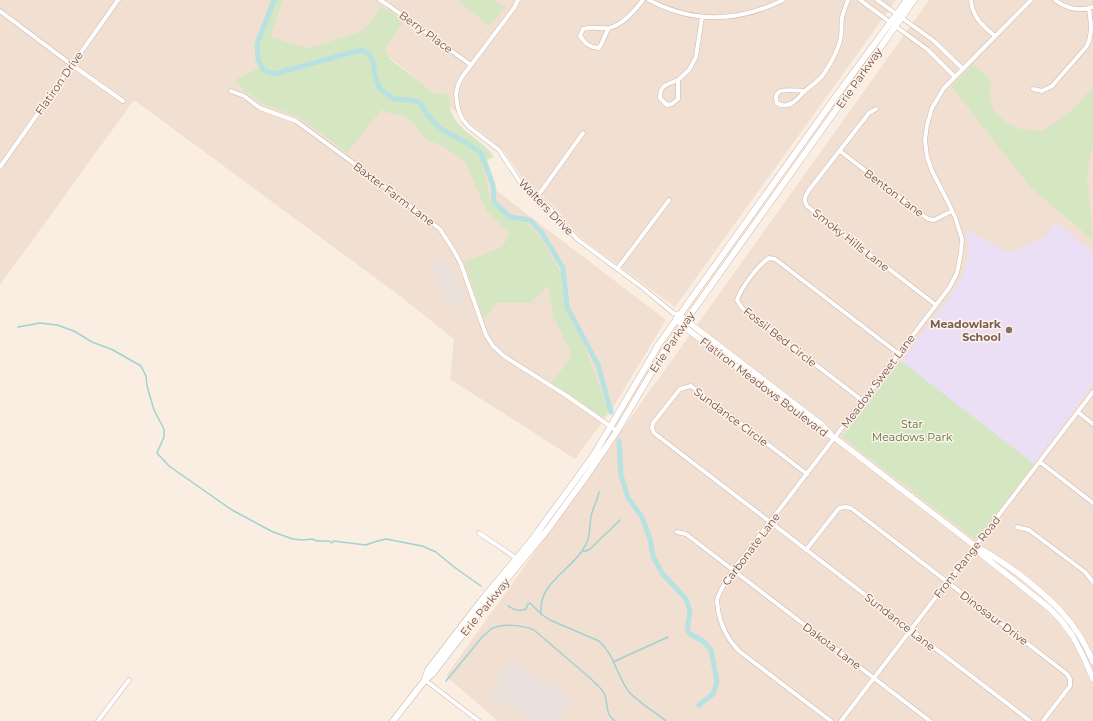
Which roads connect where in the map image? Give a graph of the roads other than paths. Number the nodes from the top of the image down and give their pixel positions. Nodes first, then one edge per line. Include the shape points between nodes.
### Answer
1 (118, 0) edge
2 (380, 0) edge
3 (518, 0) edge
4 (643, 0) edge
5 (649, 0) edge
6 (783, 0) edge
7 (848, 0) edge
8 (860, 0) edge
9 (877, 0) edge
10 (907, 0) edge
11 (914, 0) edge
12 (971, 0) edge
13 (1031, 0) edge
14 (1055, 0) edge
15 (1091, 8) edge
16 (0, 11) edge
17 (899, 16) junction
18 (702, 17) junction
19 (893, 24) junction
20 (609, 28) junction
21 (995, 36) junction
22 (72, 65) junction
23 (471, 65) junction
24 (963, 69) junction
25 (955, 77) junction
26 (678, 80) junction
27 (1033, 89) dead end
28 (231, 91) dead end
29 (805, 91) junction
30 (123, 101) dead end
31 (876, 109) dead end
32 (583, 134) dead end
33 (840, 151) junction
34 (0, 167) edge
35 (536, 197) junction
36 (669, 200) dead end
37 (952, 211) junction
38 (617, 269) junction
39 (936, 305) junction
40 (676, 315) junction
41 (684, 322) junction
42 (899, 354) junction
43 (1093, 392) edge
44 (863, 401) junction
45 (1078, 412) junction
46 (1093, 424) edge
47 (610, 427) junction
48 (617, 431) junction
49 (835, 438) junction
50 (1040, 462) junction
51 (807, 474) junction
52 (1093, 503) edge
53 (770, 522) junction
54 (1017, 527) dead end
55 (677, 532) dead end
56 (479, 533) dead end
57 (975, 546) junction
58 (806, 550) junction
59 (516, 558) junction
60 (733, 570) junction
61 (947, 582) junction
62 (1093, 582) edge
63 (911, 630) junction
64 (1093, 662) edge
65 (874, 678) junction
66 (1093, 679) edge
67 (129, 680) dead end
68 (424, 680) junction
69 (98, 721) edge
70 (393, 721) edge
71 (479, 721) edge
72 (830, 721) edge
73 (841, 721) edge
74 (930, 721) edge
75 (1030, 721) edge
76 (1043, 721) edge

1 - 22 street, Flatiron Drive
2 - 23 street, Berry Place
3 - 23 street, Walters Drive
4 - 20 street via 631,15
5 - 18 street via 678,13
6 - 18 street via 741,15 726,18
7 - 29 street via 842,17 841,37 837,50 822,76
8 - 19 street
9 - 17 street
10 - 17 main road, Erie Parkway
11 - 17 main road, Erie Parkway
12 - 21 street via 976,17
13 - 21 street, Meadow Sweet Lane
14 - 15 street via 1076,10
15 - 27 street via 1092,31 1087,46 1052,86 1042,90
16 - 22 street
17 - 19 main road, Erie Parkway
17 - 24 street via 934,42
18 - 26 street via 696,57 689,70
19 - 25 street via 928,50
19 - 40 main road, Erie Parkway via 834,99
19 - 41 main road, Erie Parkway
20 - 20 street via 590,27 584,29 580,36 585,43 599,48
21 - 24 street, Meadow Sweet Lane
22 - 30 street
22 - 34 street, Flatiron Drive
23 - 35 street, Walters Drive via 458,85 456,94 459,112 470,127 499,150 522,185
24 - 25 street, Meadow Sweet Lane
25 - 37 street, Meadow Sweet Lane via 944,88 932,108 925,140 932,171
26 - 26 street via 664,86 660,91 660,98 667,104 672,104 678,99
28 - 47 street, Baxter Farm Lane via 244,96 260,108 296,121 440,229 461,264 486,335 493,346
29 - 29 street via 782,90 776,95 777,103 788,105
31 - 33 street, Smoky Hills Lane via 869,113
32 - 35 street
33 - 37 street, Benton Lane via 928,219 934,220
33 - 39 street, Smoky Hills Lane via 809,190 805,202
35 - 38 street, Walters Drive via 548,206 577,239
36 - 38 street
37 - 39 street, Meadow Sweet Lane via 962,239 960,258 957,273
38 - 40 street, Walters Drive
39 - 42 street, Meadow Sweet Lane
40 - 41 street, Flatiron Meadows Boulevard
40 - 47 main road, Erie Parkway
41 - 48 main road, Erie Parkway
41 - 49 street, Flatiron Meadows Boulevard via 821,424
42 - 44 street, Meadow Sweet Lane
42 - 44 street, Fossil Bed Circle via 775,259 769,258 756,270 737,300 742,308
43 - 45 street, Front Range Road
44 - 49 street, Meadow Sweet Lane
45 - 46 street
45 - 50 street, Front Range Road
47 - 48 street, Baxter Farm Lane
47 - 59 main road, Erie Parkway via 580,474
48 - 68 main road, Erie Parkway via 548,529 433,673
49 - 51 street, Carbonate Lane
49 - 57 street, Flatiron Meadows Boulevard
50 - 52 street
50 - 57 street, Front Range Road
51 - 53 street, Carbonate Lane
51 - 53 street, Sundance Circle via 691,386 680,389 653,423 654,433
53 - 58 street, Sundance Lane
53 - 60 street, Carbonate Lane
54 - 62 street via 1029,530 1085,572
55 - 60 street, Dakota Lane via 686,534
56 - 59 street
57 - 61 street, Front Range Road
57 - 64 street, Flatiron Meadows Boulevard via 1011,569 1058,606 1077,632
57 - 66 street, Flatiron Meadows Boulevard via 982,555 1048,606 1060,619 1084,656
58 - 61 street, Dinosaur Drive via 839,508 851,508
58 - 63 street, Sundance Lane
59 - 68 main road, Erie Parkway via 444,648
60 - 65 street, Dakota Lane
60 - 72 street, Carbonate Lane via 721,589 717,602 724,632 731,644
61 - 63 street, Front Range Road
61 - 76 street, Dinosaur Drive via 1067,674 1070,686
63 - 65 street, Front Range Road
63 - 75 street, Sundance Lane
65 - 73 street, Front Range Road
65 - 74 street, Dakota Lane
67 - 69 street
68 - 70 main road, Erie Parkway
68 - 71 street

